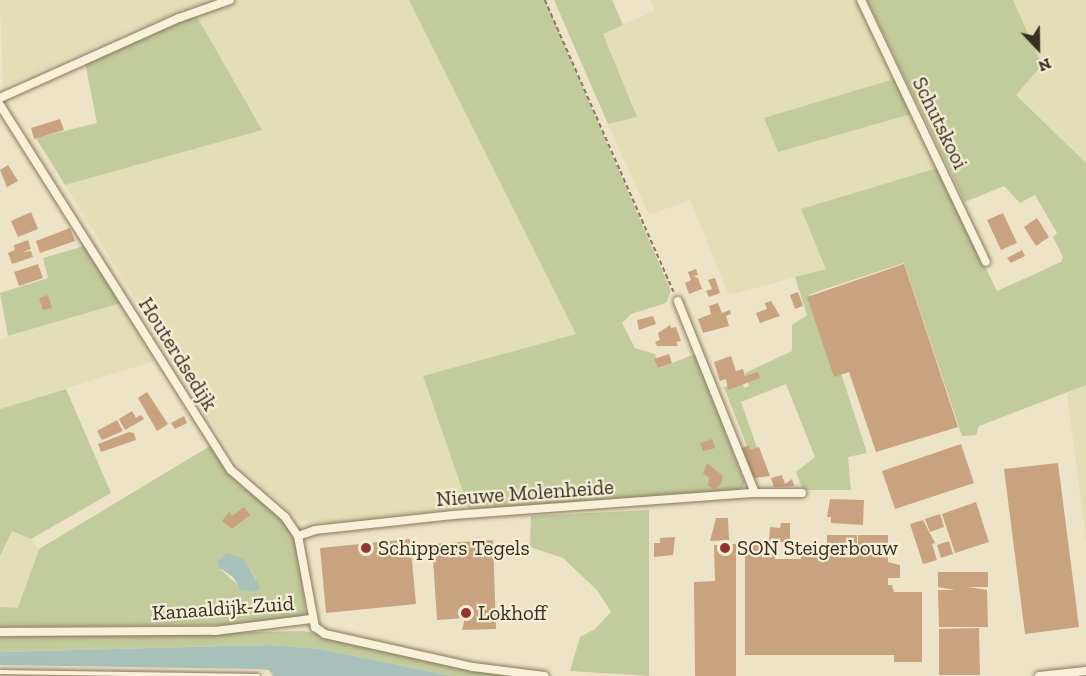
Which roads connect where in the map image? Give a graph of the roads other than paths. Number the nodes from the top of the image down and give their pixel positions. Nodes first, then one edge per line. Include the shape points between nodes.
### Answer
1 (230, 0) edge
2 (861, 0) edge
3 (0, 98) edge
4 (0, 105) edge
5 (986, 262) dead end
6 (678, 301) road end
7 (755, 493) junction
8 (802, 493) dead end
9 (298, 536) junction
10 (311, 619) junction
11 (0, 632) edge
12 (1086, 671) edge
13 (0, 672) edge
14 (258, 676) edge
15 (544, 676) edge
16 (1039, 676) edge

1 - 3 street via 179,18
2 - 5 street, Schutskooi
4 - 9 street, Houterdsedijk via 231,470 285,517
6 - 7 street
7 - 8 street, Nieuwe Molenheide
7 - 9 street, Nieuwe Molenheide via 453,515 315,530
9 - 10 street, Houterdsedijk via 306,565
10 - 11 street, Kanaaldijk-Zuid via 215,631
10 - 15 street, Kanaaldijk-Zuid via 325,633 473,667
12 - 16 street
13 - 14 lane

